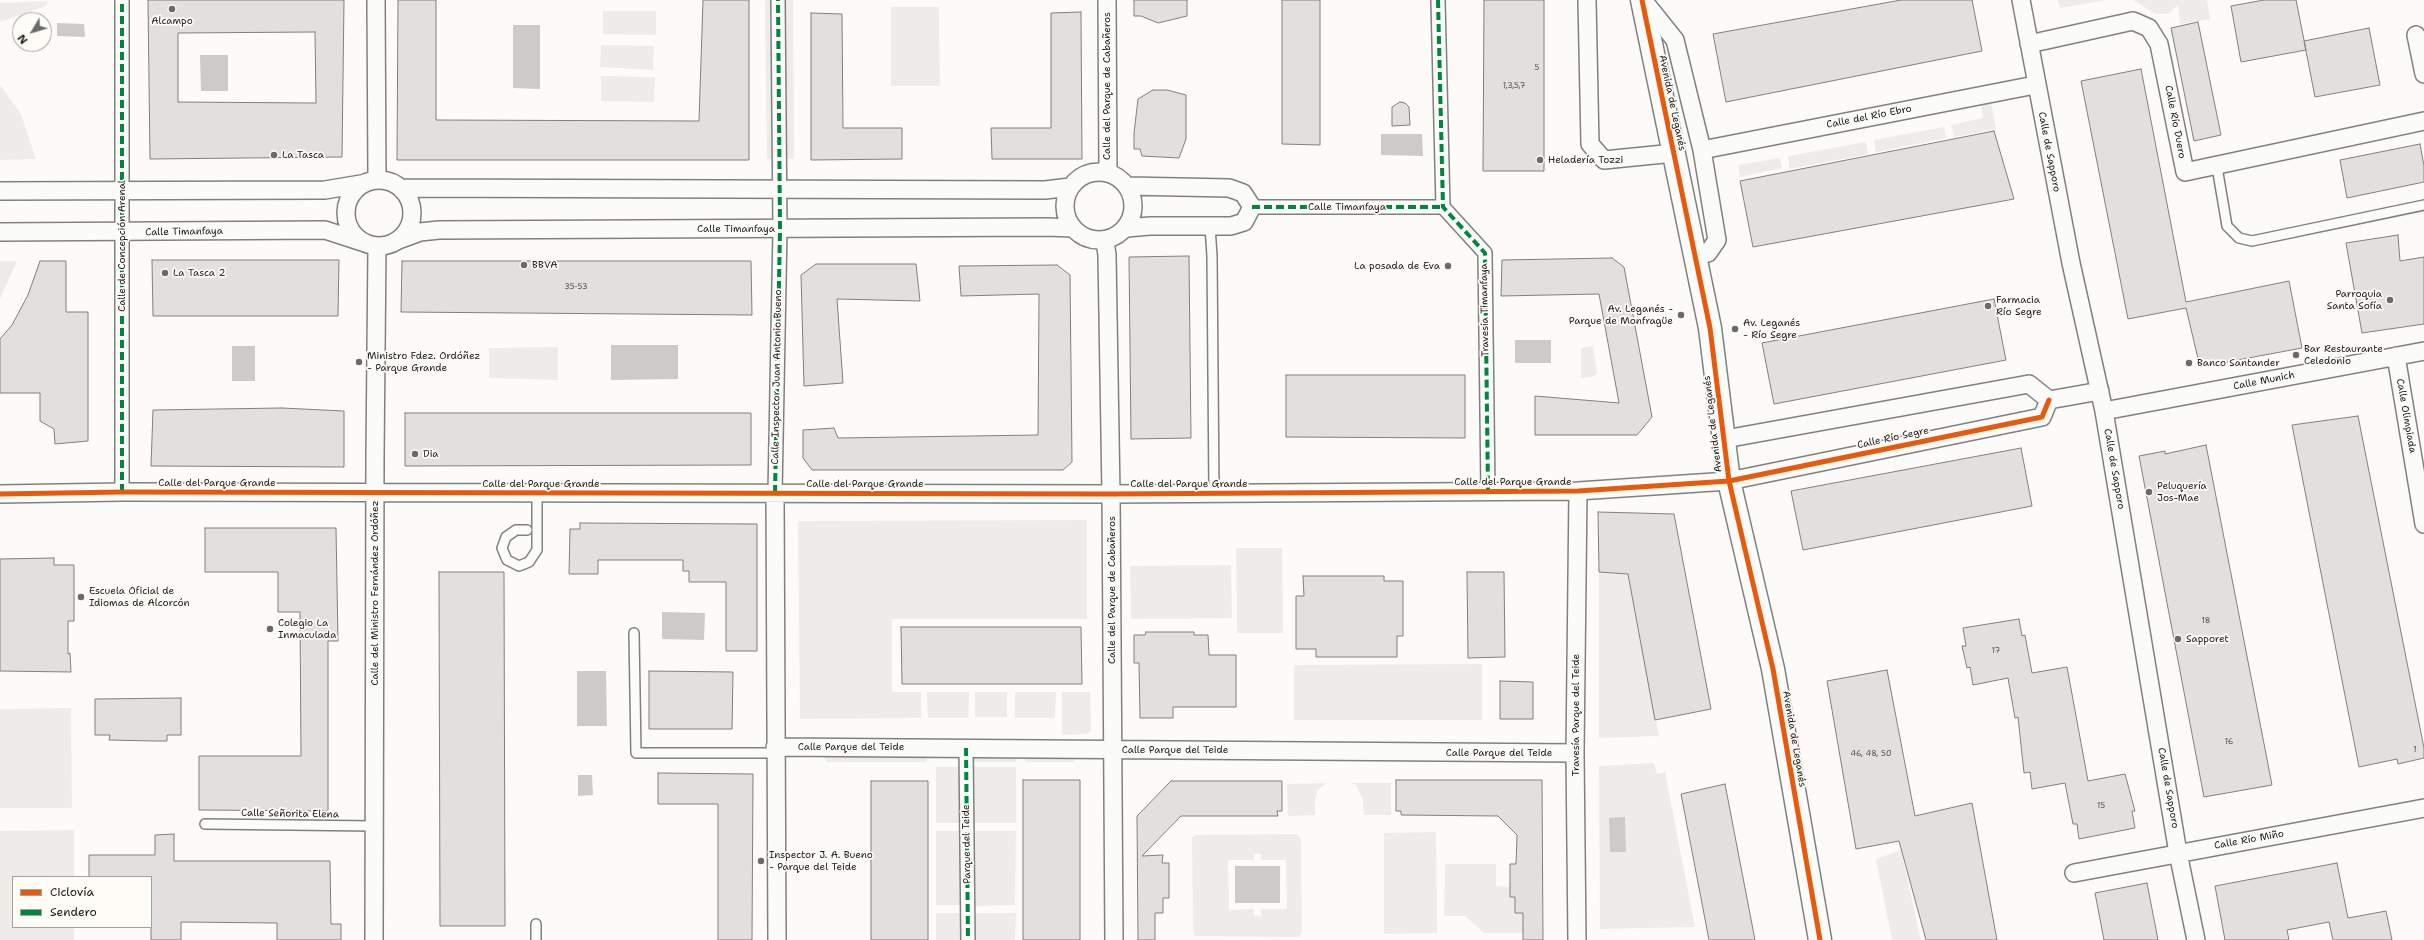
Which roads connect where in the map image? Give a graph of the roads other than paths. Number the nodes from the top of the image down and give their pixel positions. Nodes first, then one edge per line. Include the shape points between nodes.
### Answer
1 (122, 0) edge
2 (376, 0) edge
3 (778, 0) edge
4 (1107, 0) edge
5 (1438, 0) edge
6 (1587, 0) edge
7 (1643, 0) edge
8 (2021, 0) edge
9 (2416, 35) dead end
10 (2029, 44) junction
11 (2424, 74) edge
12 (2036, 85) junction
13 (2424, 121) edge
14 (1702, 150) junction
15 (1674, 153) junction
16 (2217, 167) junction
17 (1108, 172) junction
18 (369, 182) junction
19 (1128, 186) junction
20 (1070, 187) junction
21 (402, 188) junction
22 (780, 190) junction
23 (0, 191) edge
24 (122, 191) junction
25 (2424, 205) edge
26 (1252, 207) junction
27 (1443, 207) junction
28 (1210, 226) junction
29 (780, 228) junction
30 (1072, 228) junction
31 (1126, 228) junction
32 (0, 232) edge
33 (123, 233) junction
34 (400, 239) junction
35 (1105, 241) junction
36 (372, 245) junction
37 (1695, 256) junction
38 (2424, 350) edge
39 (2396, 356) junction
40 (2100, 391) junction
41 (2049, 400) junction
42 (2104, 411) junction
43 (1725, 438) junction
44 (1729, 481) junction
45 (1488, 491) junction
46 (1578, 491) junction
47 (122, 492) junction
48 (775, 493) junction
49 (1214, 493) junction
50 (0, 494) edge
51 (375, 494) junction
52 (538, 494) junction
53 (1111, 494) junction
54 (2424, 524) edge
55 (527, 530) dead end
56 (634, 633) dead end
57 (966, 748) junction
58 (1113, 749) junction
59 (775, 750) junction
60 (1575, 753) junction
61 (2424, 808) edge
62 (205, 824) dead end
63 (374, 826) junction
64 (2178, 853) junction
65 (2070, 874) dead end
66 (536, 924) dead end
67 (374, 940) edge
68 (536, 940) edge
69 (777, 940) edge
70 (968, 940) edge
71 (1114, 940) edge
72 (1577, 940) edge
73 (1820, 940) edge
74 (2196, 940) edge

1 - 24 street, Calle de Concepción Arenal
2 - 18 street
3 - 22 street, Calle Inspector Juan Antonio Bueno
4 - 17 street, Calle del Parque de Cabañeros
5 - 27 street
6 - 15 street via 1590,144 1604,160
7 - 14 street, Avenida de Leganés via 1675,40
7 - 15 street, Avenida de Leganés
8 - 10 street, Calle de Sapporo
9 - 11 street
10 - 12 street, Calle de Sapporo
10 - 16 street, Calle Río Duero via 2134,21 2149,28 2159,44 2185,172
12 - 14 street, Calle del Río Ebro
12 - 40 street, Calle de Sapporo via 2071,263
13 - 16 street, Calle Río Duero
14 - 37 street, Avenida de Leganés via 1716,240 1708,253
15 - 37 street, Avenida de Leganés
16 - 25 lane via 2227,226 2239,238 2252,241
17 - 19 street
17 - 20 street via 1094,172 1076,180
18 - 21 street via 390,181
18 - 24 street via 325,190
18 - 36 street via 351,194 346,208 346,222 354,235
19 - 26 street via 1229,188 1243,193
19 - 31 street via 1133,198 1133,215
20 - 22 street via 1045,190
20 - 30 street via 1065,199 1066,216
21 - 22 street
21 - 34 street via 409,197 412,219 408,230
22 - 29 street, Calle Inspector Juan Antonio Bueno
23 - 24 street
24 - 33 street, Calle de Concepción Arenal
26 - 27 street, Calle Timanfaya
26 - 28 street via 1244,222 1231,226
27 - 45 street, Travesía Timanfaya via 1485,253
28 - 31 street
28 - 49 lane
29 - 30 street, Calle Timanfaya
29 - 34 street, Calle Timanfaya via 439,230 420,232
29 - 48 street, Calle Inspector Juan Antonio Bueno
30 - 35 street via 1092,240
31 - 35 street via 1116,237
32 - 33 street, Calle Timanfaya
33 - 36 street, Calle Timanfaya via 325,230
33 - 47 street, Calle de Concepción Arenal
34 - 36 street via 390,245
35 - 53 street, Calle del Parque de Cabañeros
36 - 51 street, Calle del Ministro Fernández Ordóñez
37 - 43 street, Avenida de Leganés via 1711,334
38 - 39 street, Calle Munich
39 - 42 street, Calle Munich
39 - 54 street, Calle Olimpiada
40 - 41 street
40 - 42 street, Calle de Sapporo
41 - 43 street via 2029,384
41 - 44 street, Calle Río Segre via 2042,417
42 - 64 street, Calle de Sapporo
43 - 44 street, Avenida de Leganés
44 - 46 street, Calle del Parque Grande
44 - 73 street, Avenida de Leganés via 1773,669
45 - 46 street, Calle del Parque Grande
45 - 49 street, Calle del Parque Grande
46 - 60 street, Travesía Parque del Teide
47 - 50 street, Calle del Parque Grande
47 - 51 street, Calle del Parque Grande
48 - 52 street, Calle del Parque Grande
48 - 53 street, Calle del Parque Grande
48 - 59 street, Calle Inspector Juan Antonio Bueno
49 - 53 street, Calle del Parque Grande
51 - 52 street, Calle del Parque Grande
51 - 63 street, Calle del Ministro Fernández Ordóñez
52 - 55 lane via 537,550 529,562 519,566 507,560 502,548 506,537 516,530
53 - 58 street, Calle del Parque de Cabañeros
56 - 59 lane via 636,754
57 - 58 street, Calle Parque del Teide
57 - 59 street, Calle Parque del Teide
57 - 70 street, Parque del Teide
58 - 60 street, Calle Parque del Teide
58 - 71 street, Calle del Parque de Cabañeros
59 - 69 street, Calle Inspector Juan Antonio Bueno
60 - 72 street, Travesía Parque del Teide
61 - 64 street, Calle Río Miño
62 - 63 lane, Calle Señorita Elena
63 - 67 street, Calle del Ministro Fernández Ordóñez
64 - 65 street, Calle Río Miño
64 - 74 street, Calle de Sapporo
66 - 68 lane

